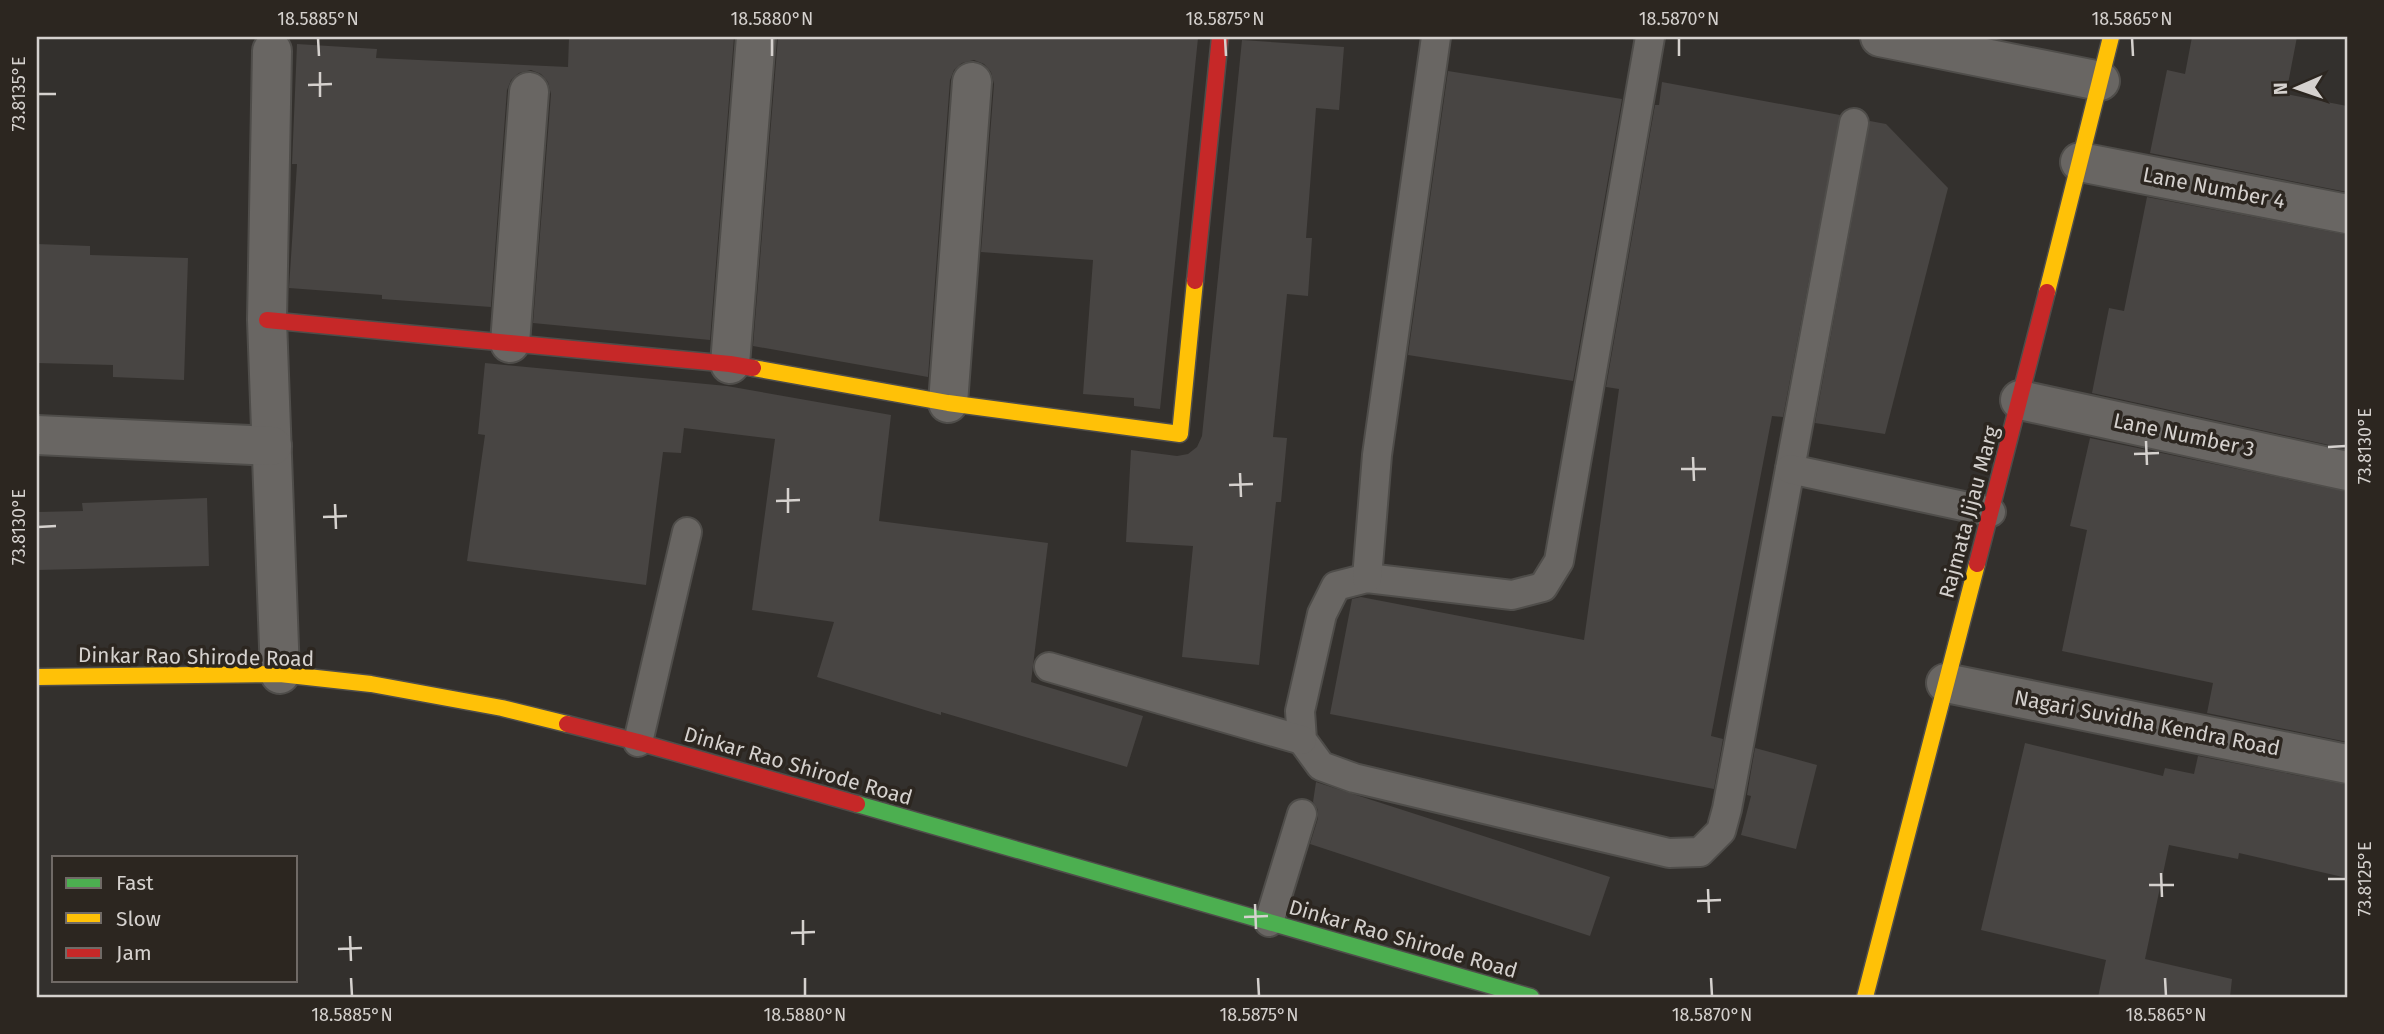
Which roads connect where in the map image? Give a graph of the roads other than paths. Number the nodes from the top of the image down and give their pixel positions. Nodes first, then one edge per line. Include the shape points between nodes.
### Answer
1 (756, 37) edge
2 (1220, 37) edge
3 (1436, 37) edge
4 (1650, 37) edge
5 (1880, 37) edge
6 (2111, 37) edge
7 (272, 51) dead end
8 (2100, 81) junction
9 (972, 82) dead end
10 (529, 92) dead end
11 (1854, 123) dead end
12 (2080, 162) junction
13 (2347, 214) edge
14 (267, 320) junction
15 (510, 343) junction
16 (730, 364) junction
17 (2021, 400) junction
18 (948, 403) junction
19 (37, 435) edge
20 (272, 446) junction
21 (1790, 469) junction
22 (2347, 471) edge
23 (1991, 512) junction
24 (687, 532) dead end
25 (1367, 578) junction
26 (1049, 667) dead end
27 (280, 674) junction
28 (37, 677) edge
29 (1946, 683) junction
30 (1302, 740) junction
31 (638, 742) junction
32 (2347, 764) edge
33 (1302, 814) dead end
34 (1269, 922) junction
35 (1531, 997) edge
36 (1865, 997) edge

1 - 16 street
2 - 18 street via 1180,434
3 - 25 lane via 1377,455
4 - 25 lane via 1559,561 1543,587 1512,595
5 - 8 street
6 - 8 street, Rajmata Jijau Marg
7 - 14 street
8 - 12 street, Rajmata Jijau Marg
9 - 18 street
10 - 15 street
11 - 21 lane
12 - 13 street, Lane Number 4
12 - 17 street, Rajmata Jijau Marg
14 - 15 street
14 - 20 street
15 - 16 street
16 - 18 street
17 - 22 street, Lane Number 3
17 - 23 street, Rajmata Jijau Marg
19 - 20 street
20 - 27 street
21 - 23 lane
21 - 30 lane via 1727,809 1721,831 1700,852 1669,853 1354,778 1321,766
23 - 29 street, Rajmata Jijau Marg
24 - 31 lane
25 - 30 lane via 1336,586 1322,614 1300,711
26 - 30 lane
27 - 28 street, Dinkar Rao Shirode Road
27 - 31 street, Dinkar Rao Shirode Road via 371,684 502,708
29 - 32 street, Nagari Suvidha Kendra Road
29 - 36 street, Rajmata Jijau Marg
31 - 34 street, Dinkar Rao Shirode Road
33 - 34 lane
34 - 35 street, Dinkar Rao Shirode Road

